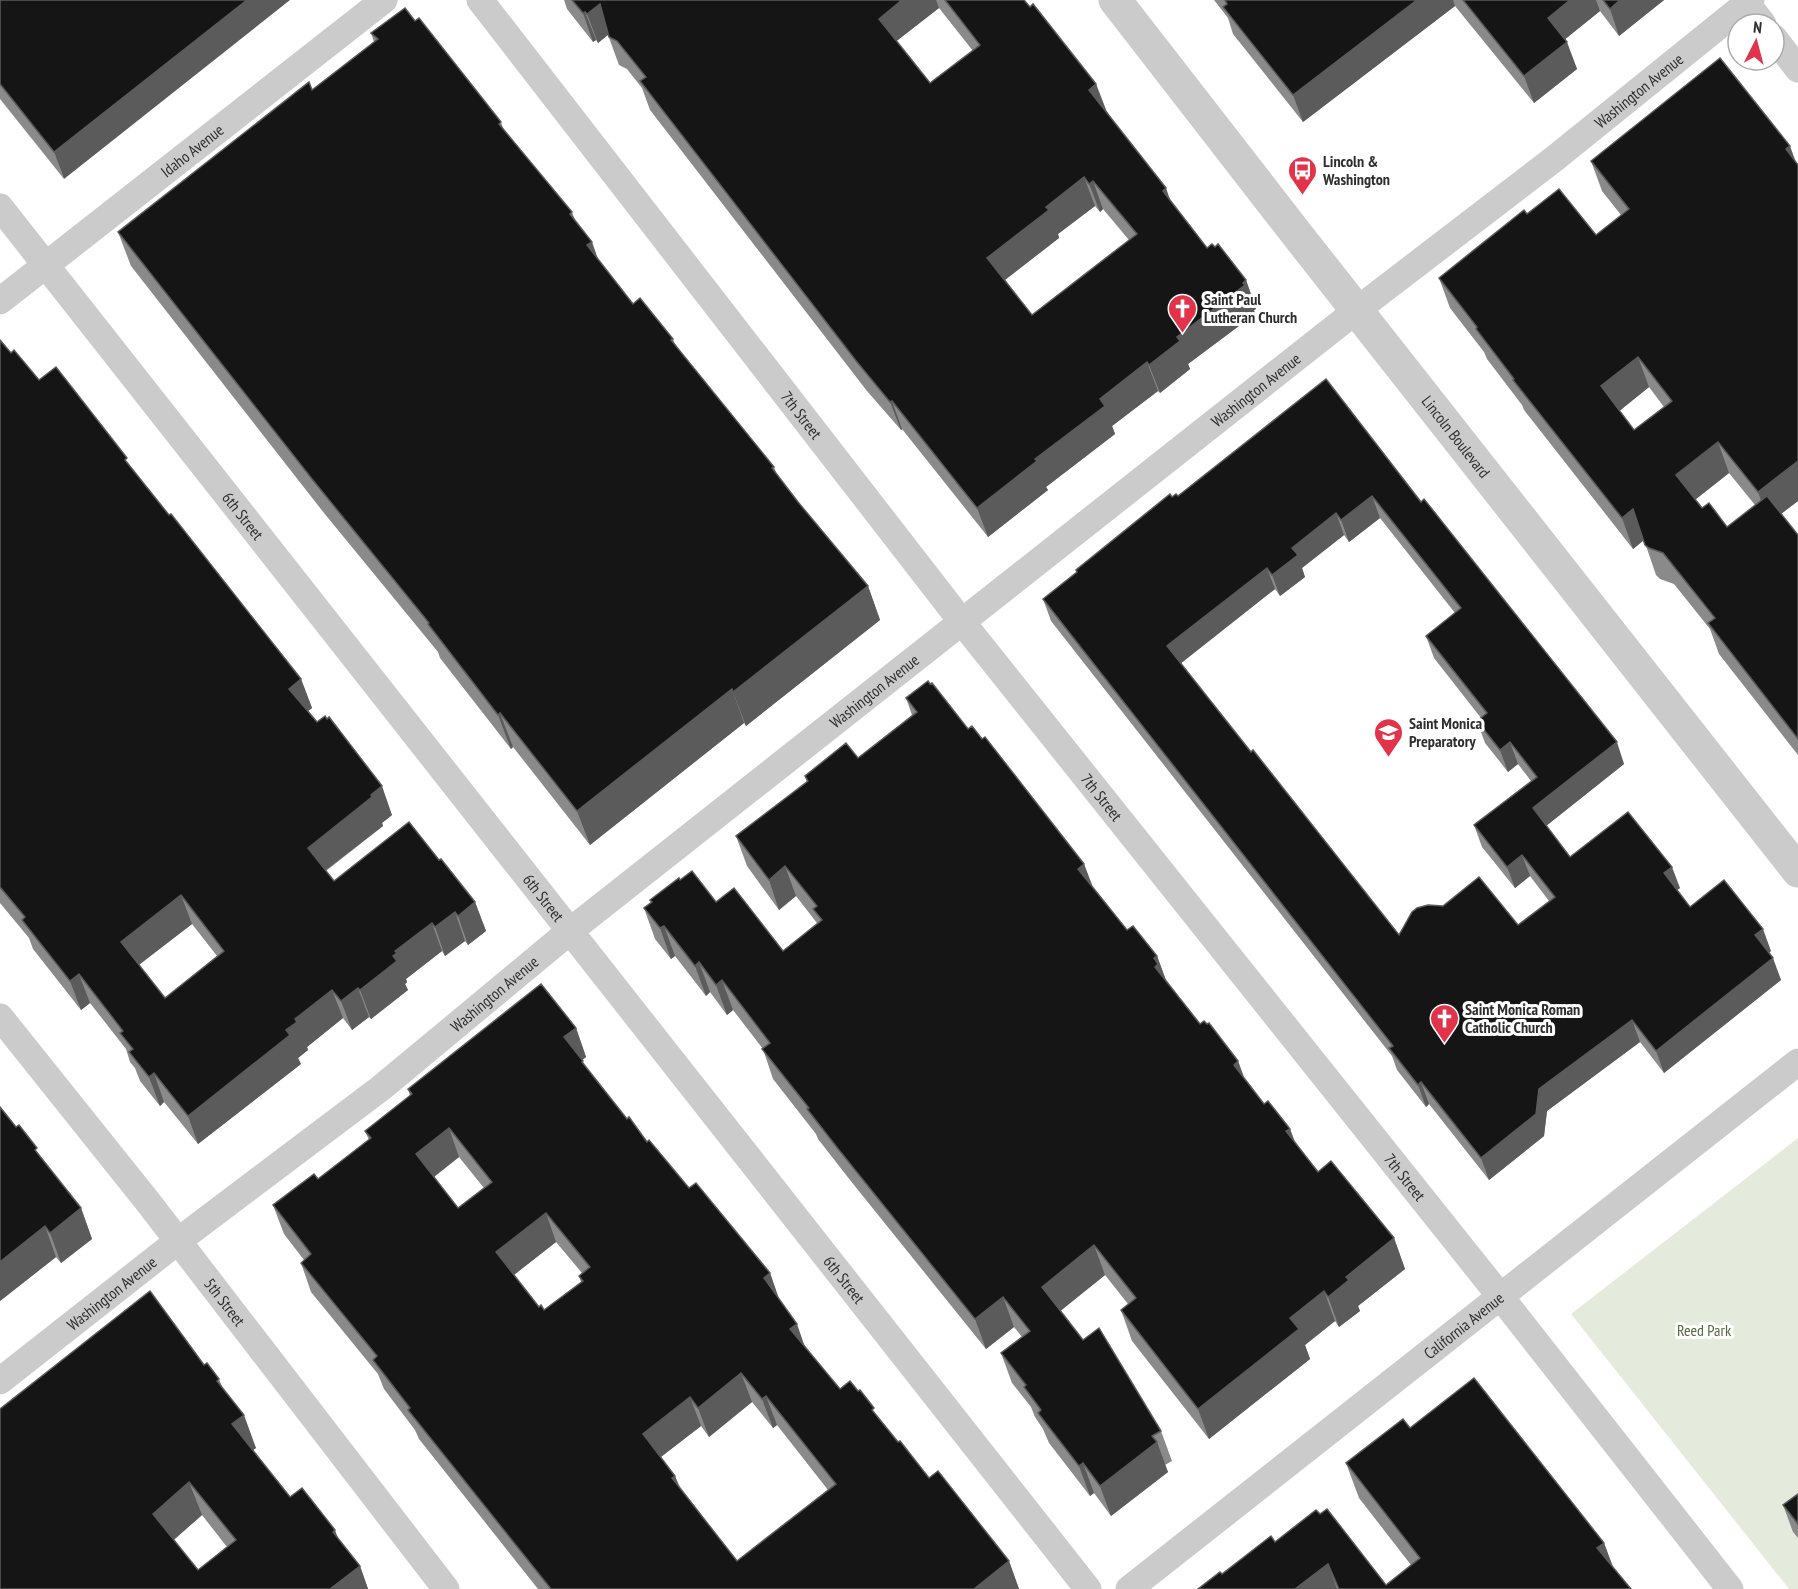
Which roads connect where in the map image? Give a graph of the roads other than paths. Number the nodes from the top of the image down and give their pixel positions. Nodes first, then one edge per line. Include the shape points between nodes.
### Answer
1 (384, 0) edge
2 (480, 0) edge
3 (1115, 0) edge
4 (1751, 7) edge
5 (1786, 54) edge
6 (1798, 69) edge
7 (0, 207) edge
8 (46, 266) junction
9 (0, 301) edge
10 (1357, 310) junction
11 (962, 622) junction
12 (1798, 871) edge
13 (570, 932) junction
14 (0, 1017) edge
15 (1798, 1062) edge
16 (178, 1241) junction
17 (1500, 1296) junction
18 (0, 1381) edge
19 (446, 1589) edge
20 (1088, 1589) edge
21 (1129, 1589) edge
22 (1730, 1589) edge

1 - 8 street, Idaho Avenue
2 - 11 street, 7th Street
3 - 10 street, Lincoln Boulevard
4 - 10 street, Washington Avenue
5 - 6 street
7 - 8 street, 6th Street
8 - 9 street, Idaho Avenue
8 - 13 street, 6th Street
10 - 11 street, Washington Avenue
10 - 12 street, Lincoln Boulevard
11 - 13 street, Washington Avenue
11 - 17 street, 7th Street
13 - 16 street, Washington Avenue via 381,1088
13 - 20 street, 6th Street
14 - 16 street, 5th Street
15 - 17 street, California Avenue
16 - 18 street, Washington Avenue
16 - 19 street, 5th Street
17 - 21 street, California Avenue
17 - 22 street, 7th Street

